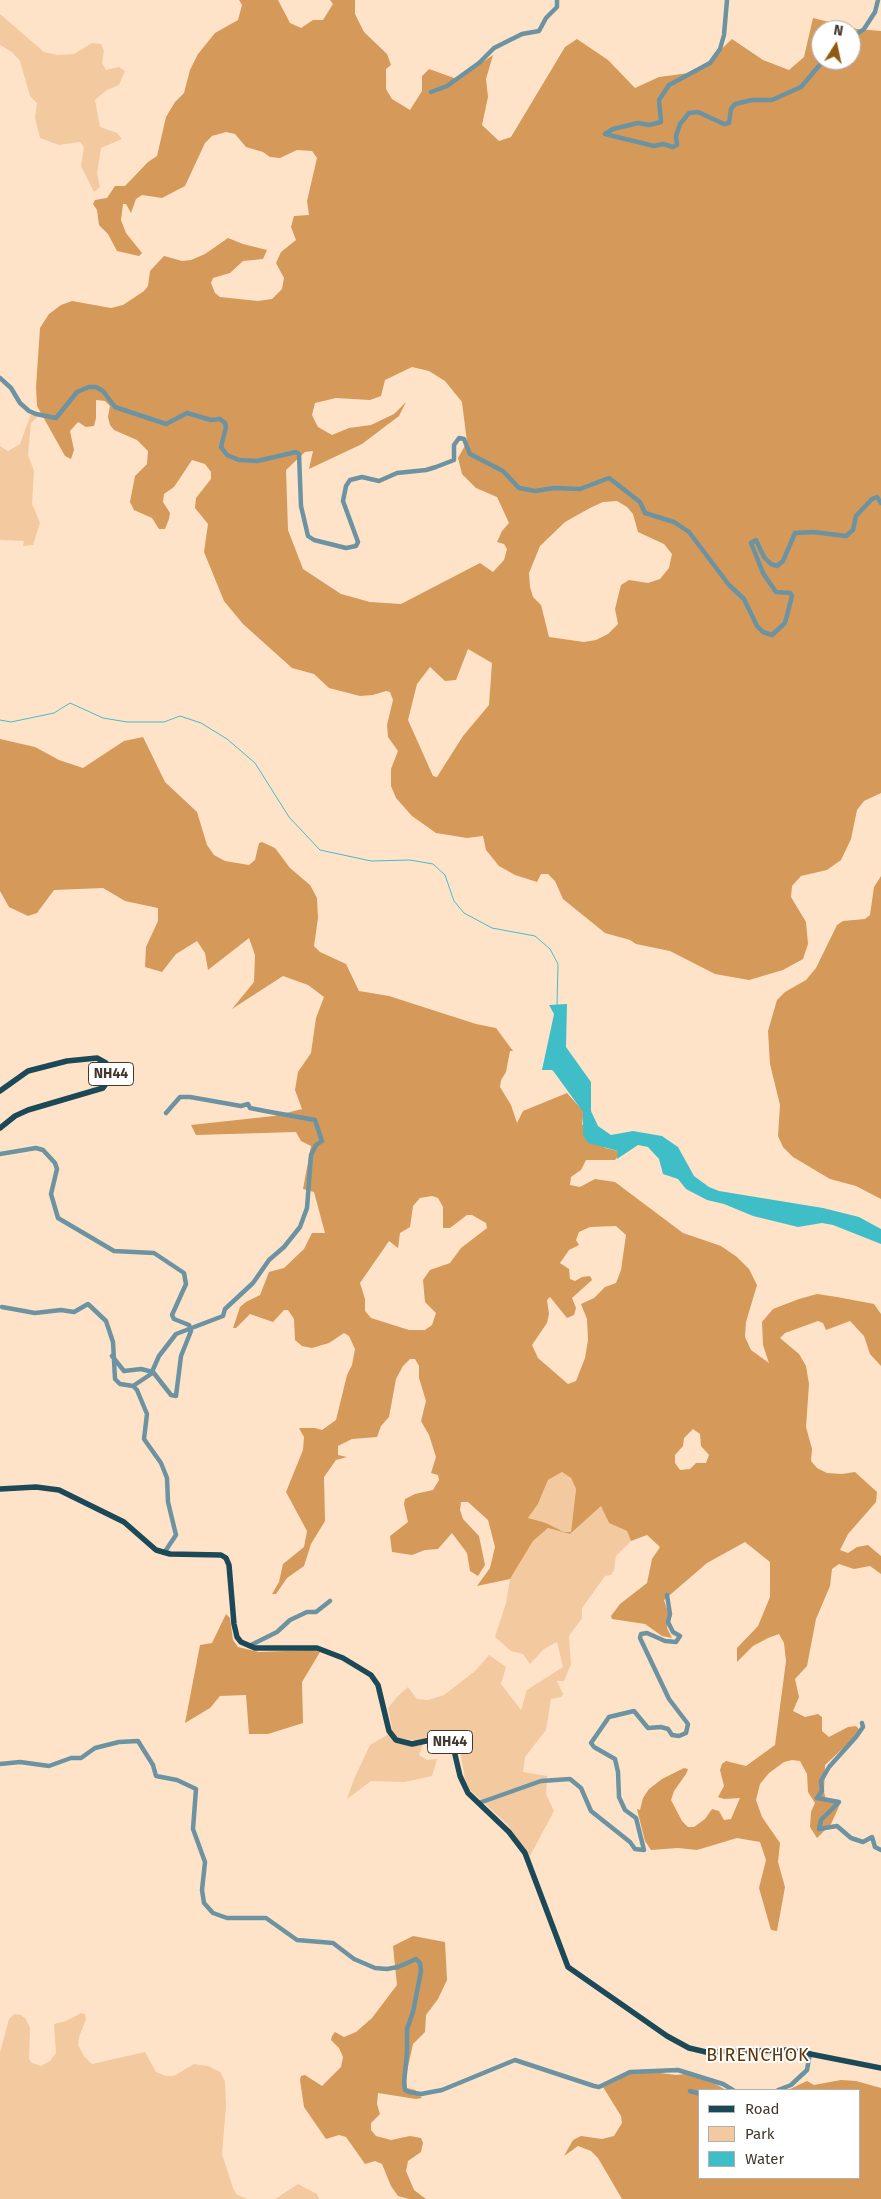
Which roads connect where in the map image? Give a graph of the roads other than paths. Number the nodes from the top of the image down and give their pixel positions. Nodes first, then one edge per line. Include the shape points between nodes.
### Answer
1 (557, 0) edge
2 (727, 0) edge
3 (878, 0) edge
4 (861, 31) edge
5 (815, 70) edge
6 (431, 92) dead end
7 (0, 378) edge
8 (881, 502) edge
9 (0, 1091) edge
10 (166, 1113) dead end
11 (0, 1128) edge
12 (0, 1154) edge
13 (1, 1307) edge
14 (192, 1328) junction
15 (112, 1356) junction
16 (153, 1372) junction
17 (134, 1386) junction
18 (0, 1489) edge
19 (164, 1553) junction
20 (667, 1595) dead end
21 (330, 1601) dead end
22 (249, 1646) junction
23 (862, 1723) dead end
24 (0, 1764) edge
25 (479, 1803) junction
26 (881, 1850) edge
27 (810, 2053) junction
28 (881, 2068) edge
29 (731, 2089) edge
30 (781, 2089) edge
31 (690, 2091) dead end
32 (698, 2093) edge

1 - 6 street via 557,7 539,31 522,34 494,48 480,63
2 - 5 street via 720,49 710,63 669,85 658,100 661,122 638,123 605,134 654,146 673,147 677,145 680,124 689,114 698,112 724,124 729,123 731,109 736,104 772,100 801,87
3 - 4 street via 875,12
7 - 8 street via 20,403 36,414 56,418 77,392 96,387 115,407 166,424 187,413 211,420 220,419 226,427 221,447 227,455 239,460 257,460 296,452 299,454 301,506 308,536 346,548 356,546 358,542 343,501 350,480 362,477 379,481 397,473 436,467 454,460 454,445 459,438 464,439 470,454 503,470 519,488 535,491 580,489 609,478 640,502 645,513 674,522 689,532 728,585 744,599 757,626 772,634 785,623 792,596 776,592 763,573 751,543 756,540 764,557 777,566 783,561 795,533 846,536 853,530 856,516 872,499 877,497
9 - 11 main road, NH44 via 28,1071 67,1061 97,1058 106,1063 111,1072 103,1088 28,1110
10 - 14 street via 180,1098 241,1106 248,1104 257,1110 315,1120 322,1141 312,1155 308,1208 300,1227 269,1260 253,1283 225,1309 223,1316
12 - 14 street via 36,1148 43,1150 57,1169 51,1190 58,1218 114,1251 154,1253 182,1272 186,1284 172,1315
13 - 15 street via 35,1312 74,1312 88,1304 106,1321 113,1342
14 - 16 street via 173,1338 155,1362
14 - 16 street via 181,1356 176,1396 167,1391
15 - 16 street via 124,1371 141,1369
15 - 17 street via 115,1379 120,1384
16 - 17 street
17 - 19 street via 147,1414 144,1439 167,1478 168,1502 176,1535
18 - 19 main road via 42,1487 71,1494 124,1522 156,1550
19 - 22 main road via 215,1553 226,1558 237,1637
20 - 25 street via 668,1622 673,1632 680,1636 676,1642 647,1633 641,1634 640,1638 669,1699 688,1724 686,1733 679,1736 661,1727 648,1728 634,1711 609,1716 591,1743 614,1759 619,1797 625,1810 636,1818 644,1850 635,1849 591,1811 581,1788 570,1778 540,1781
21 - 22 street via 316,1612 307,1612 290,1620 277,1632
22 - 25 main road, NH44 via 317,1648 364,1670 378,1685 390,1731 396,1740 412,1744 440,1738 450,1743 463,1785
23 - 26 street via 856,1737 821,1781 822,1791 817,1798 839,1802 821,1820 819,1829 837,1826 851,1838 863,1842 872,1836 875,1847
24 - 29 street via 20,1762 49,1766 81,1758 95,1748 119,1742 138,1742 156,1776 177,1780 196,1789 193,1829 205,1862 204,1903 213,1913 227,1918 266,1918 297,1940 333,1943 354,1959 375,1968 398,1967 416,1959 421,1971 413,2012 406,2029 404,2083 405,2090 409,2092 421,2094 442,2090 515,2060 599,2087 630,2072 678,2070
25 - 27 main road, NH44 via 510,1832 525,1853 562,1956 571,1970 689,2048 717,2054 780,2050
27 - 28 main road, NH44
27 - 30 street via 807,2070 791,2085
31 - 32 street

